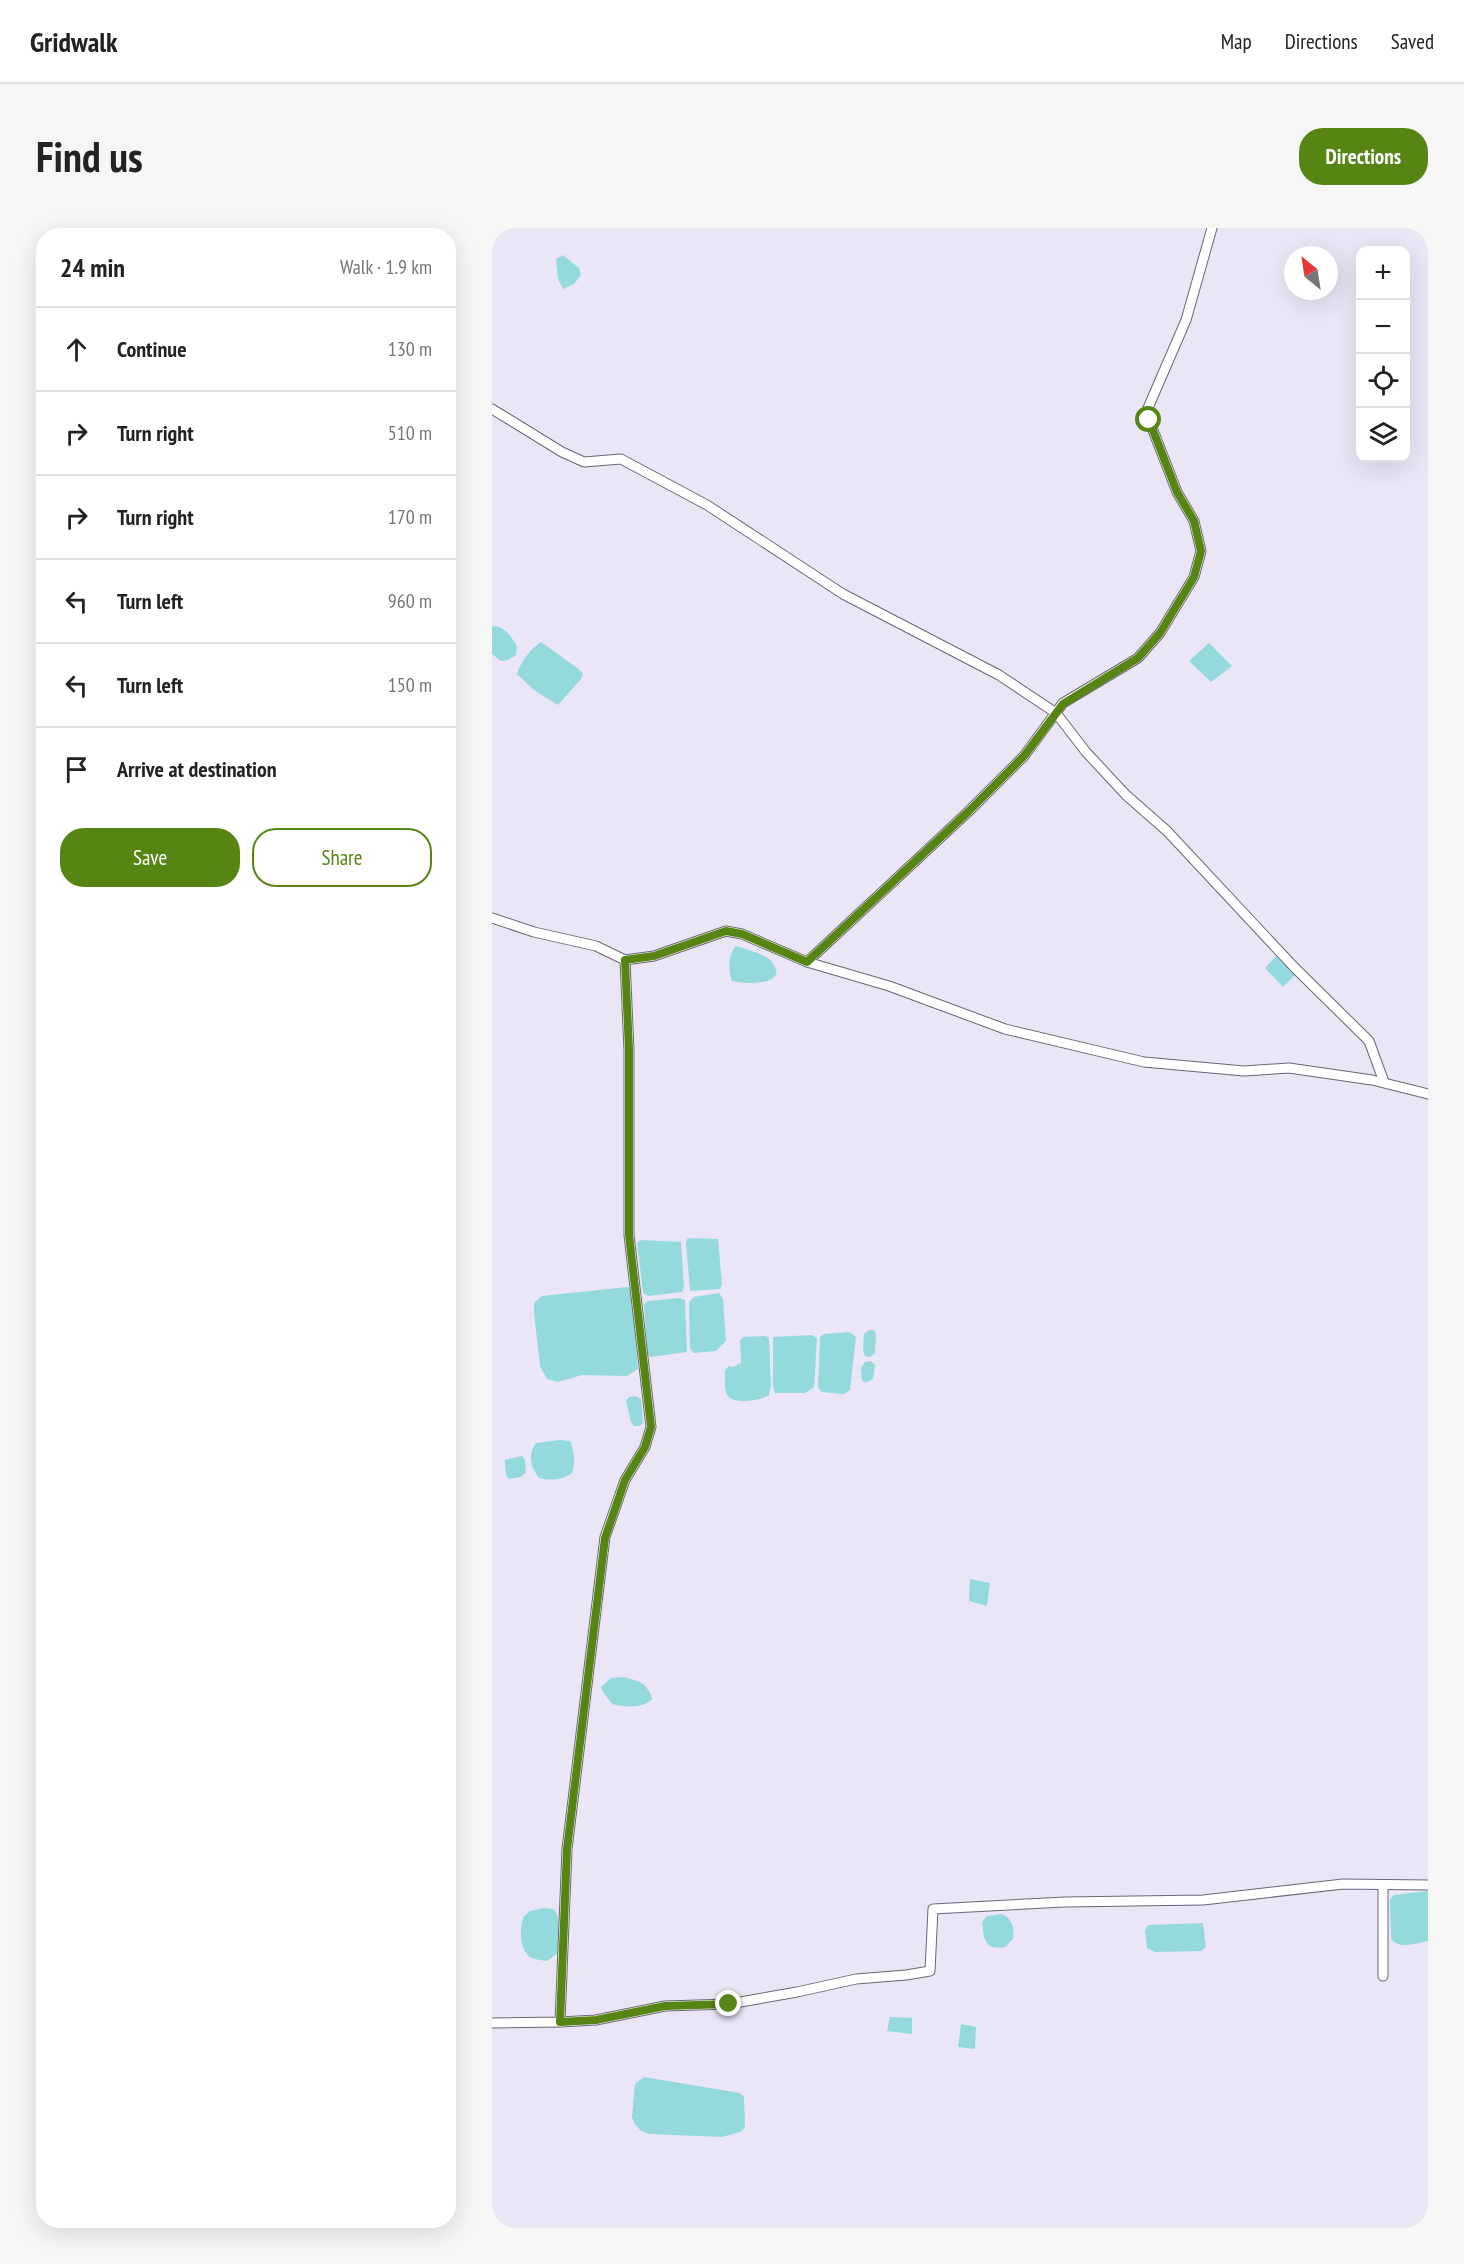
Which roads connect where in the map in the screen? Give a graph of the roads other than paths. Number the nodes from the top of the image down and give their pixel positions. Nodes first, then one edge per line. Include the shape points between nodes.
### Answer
1 (1212, 228) edge
2 (492, 409) edge
3 (1056, 713) junction
4 (492, 918) edge
5 (625, 960) junction
6 (807, 962) junction
7 (1384, 1082) junction
8 (1428, 1094) edge
9 (1428, 1885) edge
10 (1383, 1886) junction
11 (1383, 1976) dead end
12 (560, 2022) junction
13 (492, 2023) edge

1 - 3 street via 1186,320 1148,408 1177,492 1194,521 1201,551 1194,577 1160,633 1138,658 1063,704
2 - 3 street via 577,459 621,459 707,505 843,594 999,675
3 - 6 street via 1024,756 969,811
3 - 7 street via 1126,795 1167,831 1369,1041
4 - 5 street via 534,932 597,945
5 - 6 street via 654,956 726,931
5 - 12 street via 629,1235 651,1427 645,1447 625,1480 605,1538 567,1849
6 - 7 street via 889,986 1005,1029 1144,1062 1244,1071 1289,1068
7 - 8 street
9 - 10 street
10 - 11 street
10 - 12 street via 1343,1884 1203,1900 933,1909 930,1971 856,1979 729,2004 665,2006 596,2020
12 - 13 street

